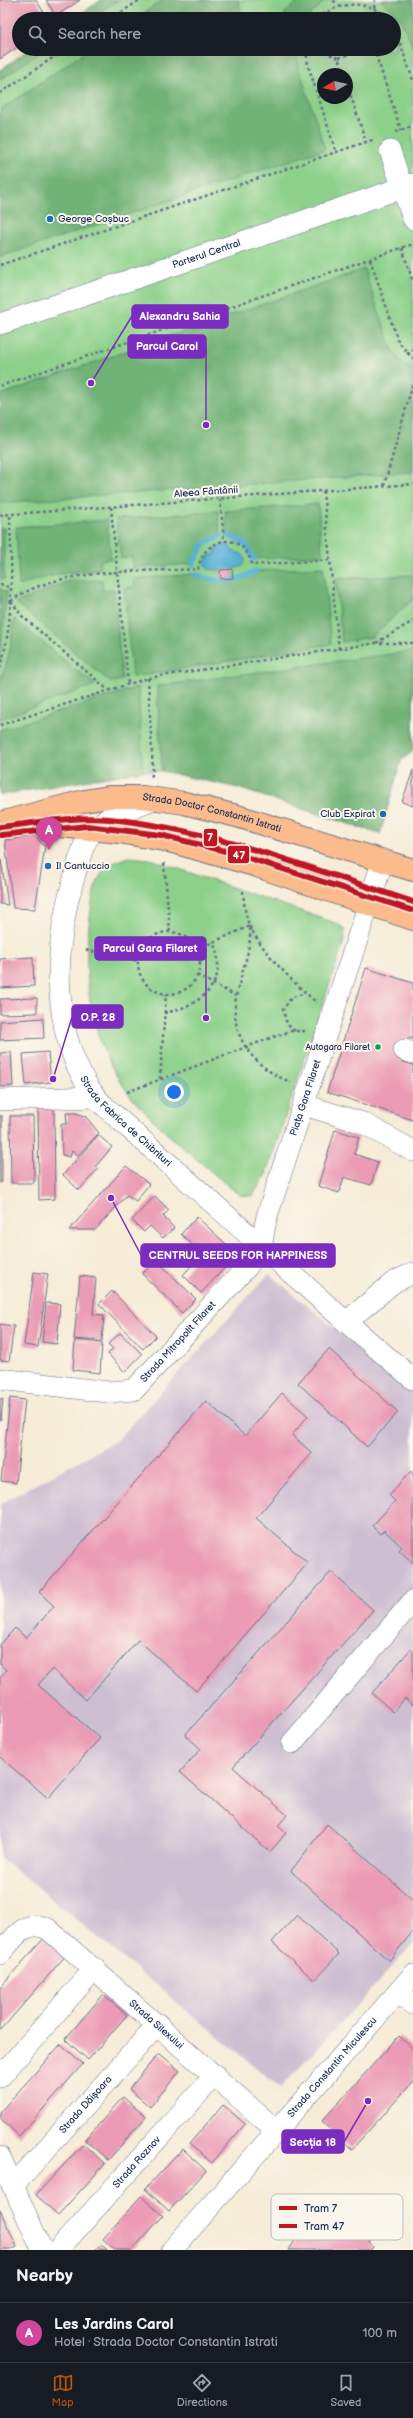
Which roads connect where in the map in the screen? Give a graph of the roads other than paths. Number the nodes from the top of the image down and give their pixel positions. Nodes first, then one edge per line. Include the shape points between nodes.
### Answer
1 (386, 141) road end
2 (408, 186) edge
3 (413, 219) edge
4 (0, 324) edge
5 (149, 798) junction
6 (4, 822) edge
7 (94, 829) junction
8 (383, 860) junction
9 (413, 870) edge
10 (369, 904) junction
11 (413, 919) edge
12 (96, 1097) junction
13 (0, 1100) edge
14 (304, 1105) junction
15 (413, 1151) edge
16 (261, 1246) junction
17 (413, 1273) edge
18 (346, 1322) junction
19 (0, 1379) edge
20 (413, 1379) edge
21 (413, 1601) edge
22 (292, 1742) dead end
23 (0, 1954) edge
24 (95, 1968) junction
25 (413, 1975) edge
26 (406, 1998) edge
27 (158, 2024) junction
28 (215, 2075) junction
29 (0, 2077) edge
30 (277, 2131) junction
31 (0, 2157) edge
32 (13, 2186) junction
33 (42, 2250) edge
34 (58, 2250) edge
35 (172, 2250) edge

1 - 2 street
2 - 3 street
2 - 4 street, Parterul Central
5 - 6 main road, Strada Doctor Constantin Istrati via 117,797 84,801 45,809
5 - 7 street, Strada Fabrica de Chibrituri
5 - 8 main road, Strada Doctor Constantin Istrati via 237,816
6 - 7 main road, Strada Doctor Constantin Istrati
7 - 10 main road, Strada Doctor Constantin Istrati via 135,834 199,848
7 - 12 street, Strada Fabrica de Chibrituri via 82,851 70,890 62,928 60,964 65,1021 71,1047 79,1070
8 - 9 main road, Strada Doctor Constantin Istrati
8 - 10 street, Piața Gara Filaret
10 - 11 main road, Strada Doctor Constantin Istrati
10 - 14 street, Piața Gara Filaret
12 - 13 street
12 - 16 street, Strada Fabrica de Chibrituri
14 - 15 street via 363,1124
14 - 16 street, Piața Gara Filaret via 267,1216
16 - 18 street, Strada Fabrica de Chibrituri
16 - 19 street, Strada Mitropolit Filaret via 246,1268 134,1390 108,1392
17 - 18 street via 394,1282
18 - 20 street, Strada Fabrica de Chibrituri
21 - 22 street
23 - 24 street, Strada Silexului via 24,1928 32,1924 48,1929
24 - 27 street, Strada Silexului
24 - 29 street
25 - 26 street, Strada Constantin Miculescu
26 - 30 street, Strada Constantin Miculescu
27 - 28 street, Strada Silexului
27 - 32 street, Strada Dăișoara
28 - 30 street, Strada Silexului
28 - 34 street, Strada Roznov
30 - 35 street, Strada Constantin Miculescu
31 - 32 street
32 - 33 street

